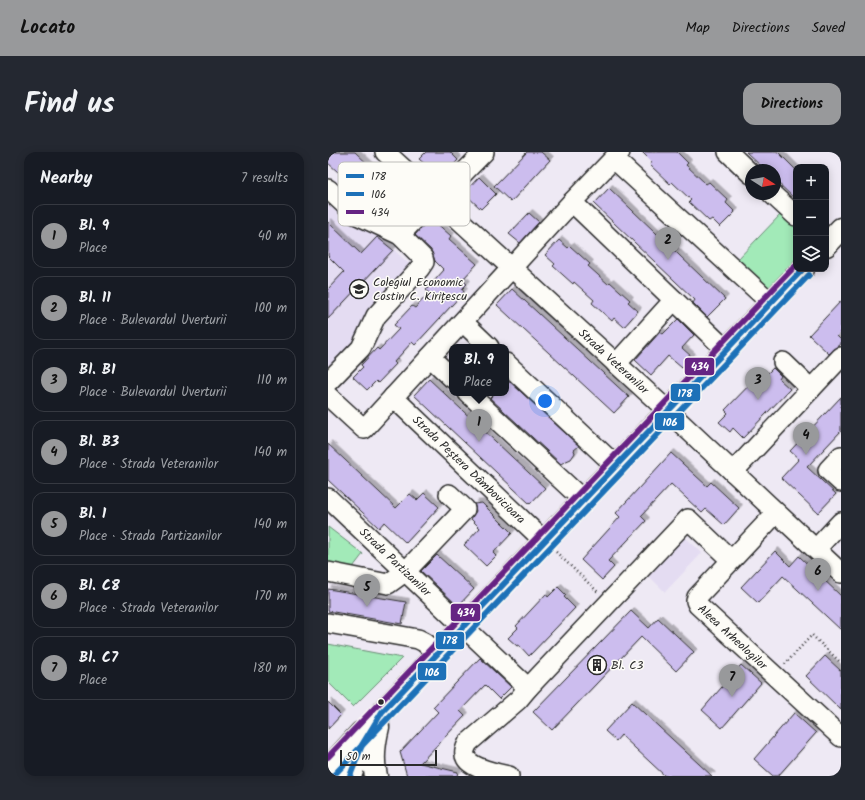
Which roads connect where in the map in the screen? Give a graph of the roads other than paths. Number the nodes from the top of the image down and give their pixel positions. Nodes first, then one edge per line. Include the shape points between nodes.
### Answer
1 (385, 152) edge
2 (484, 152) edge
3 (728, 152) edge
4 (617, 155) edge
5 (396, 162) edge
6 (470, 166) edge
7 (745, 168) edge
8 (328, 189) edge
9 (338, 198) edge
10 (779, 200) edge
11 (572, 202) junction
12 (793, 213) edge
13 (381, 226) edge
14 (408, 226) edge
15 (465, 226) edge
16 (841, 229) edge
17 (400, 235) junction
18 (829, 242) edge
19 (512, 269) junction
20 (800, 272) edge
21 (674, 300) junction
22 (770, 303) junction
23 (463, 322) junction
24 (486, 344) edge
25 (726, 350) junction
26 (841, 357) edge
27 (430, 358) junction
28 (783, 362) dead end
29 (616, 364) junction
30 (509, 366) edge
31 (449, 375) edge
32 (328, 382) edge
33 (811, 389) junction
34 (471, 396) edge
35 (394, 397) junction
36 (330, 402) edge
37 (668, 411) junction
38 (841, 456) edge
39 (616, 466) junction
40 (733, 472) junction
41 (841, 482) edge
42 (449, 494) dead end
43 (328, 498) edge
44 (583, 500) junction
45 (776, 513) junction
46 (841, 522) edge
47 (544, 541) junction
48 (816, 549) junction
49 (732, 560) junction
50 (406, 571) junction
51 (328, 572) edge
52 (841, 573) edge
53 (328, 622) edge
54 (463, 626) junction
55 (437, 653) junction
56 (528, 688) junction
57 (382, 712) junction
58 (841, 737) edge
59 (328, 769) edge
60 (350, 776) edge
61 (376, 776) edge
62 (509, 776) edge

1 - 5 street, Strada Veteranilor
2 - 6 street
3 - 7 street
4 - 11 street
4 - 22 street
8 - 9 street
10 - 12 street
11 - 19 street
11 - 21 street
13 - 17 street
14 - 17 street
15 - 19 street, Strada Veteranilor
16 - 18 main road
17 - 32 street via 424,262 376,316 360,348
19 - 23 street
19 - 29 street, Strada Veteranilor
20 - 22 main road
21 - 25 street
21 - 29 street
22 - 25 main road
23 - 24 street
23 - 27 street
25 - 37 main road
26 - 33 street
27 - 31 street
27 - 35 street
28 - 33 street
29 - 37 street, Strada Veteranilor
30 - 39 street
33 - 40 street
34 - 44 street
35 - 36 street via 364,429
35 - 47 street, Strada Peștera Dâmbovicioara
37 - 39 main road
37 - 40 street, Strada Veteranilor
38 - 41 street via 828,470
39 - 44 main road
40 - 45 street, Strada Veteranilor
42 - 50 street via 464,510
43 - 50 street, Strada Partizanilor
44 - 47 main road
45 - 48 street, Strada Veteranilor
45 - 49 street, Aleea Arheologilor
46 - 48 street
47 - 54 main road
48 - 52 street, Strada Veteranilor
49 - 56 street via 688,520
49 - 58 street, Aleea Arheologilor via 696,601
50 - 51 street via 388,584
50 - 54 street, Strada Partizanilor
53 - 55 street via 418,639
54 - 55 main road
54 - 56 street, Strada Partizanilor
55 - 57 main road
56 - 62 street via 518,700 468,743 465,750 468,762
57 - 59 main road
57 - 60 main road via 362,745
57 - 61 main road via 374,752

